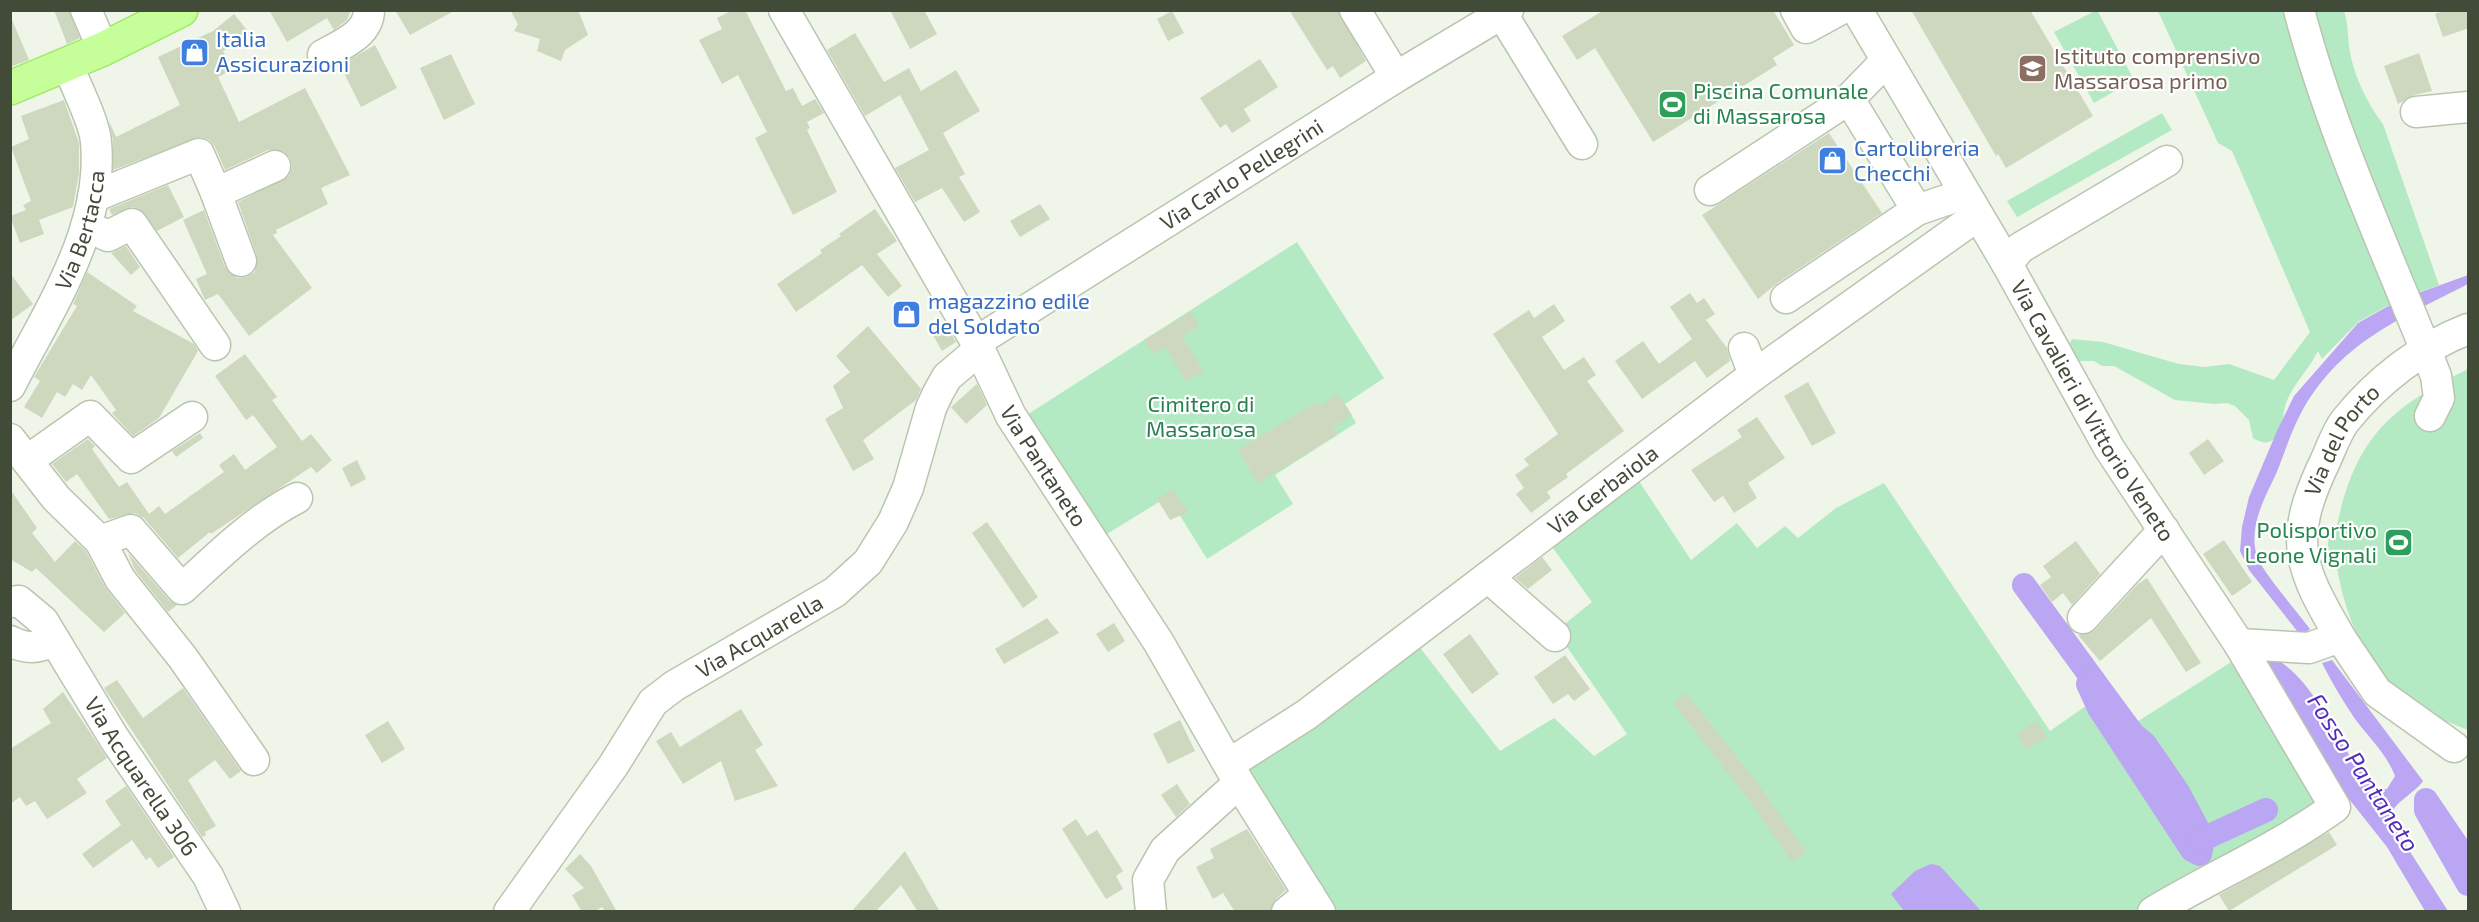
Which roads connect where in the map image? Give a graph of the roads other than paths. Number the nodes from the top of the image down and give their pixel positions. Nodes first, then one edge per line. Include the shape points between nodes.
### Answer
1 (86, 10) edge
2 (181, 10) edge
3 (369, 10) edge
4 (784, 10) edge
5 (1355, 10) edge
6 (1796, 10) edge
7 (1839, 10) edge
8 (1857, 10) edge
9 (2299, 10) edge
10 (1505, 12) edge
11 (103, 49) junction
12 (323, 55) dead end
13 (1886, 61) junction
14 (67, 64) junction
15 (1396, 77) junction
16 (10, 88) edge
17 (1849, 99) junction
18 (2469, 106) edge
19 (2416, 112) dead end
20 (1582, 144) dead end
21 (2167, 161) dead end
22 (274, 166) dead end
23 (1710, 190) dead end
24 (216, 193) junction
25 (93, 196) junction
26 (1971, 205) junction
27 (1917, 210) junction
28 (86, 226) junction
29 (241, 261) dead end
30 (2007, 264) junction
31 (1786, 298) dead end
32 (2469, 329) edge
33 (215, 345) dead end
34 (978, 346) junction
35 (2426, 351) junction
36 (10, 386) edge
37 (2430, 416) dead end
38 (192, 417) dead end
39 (19, 450) edge
40 (297, 498) dead end
41 (2164, 530) junction
42 (100, 541) junction
43 (1488, 577) junction
44 (10, 602) edge
45 (2083, 618) dead end
46 (1555, 636) dead end
47 (2340, 637) junction
48 (10, 641) edge
49 (55, 641) junction
50 (2239, 644) junction
51 (2454, 747) dead end
52 (254, 760) dead end
53 (1234, 774) junction
54 (1306, 906) edge
55 (1152, 910) edge
56 (225, 912) edge
57 (509, 912) edge
58 (2153, 912) edge

1 - 11 street
2 - 11 main road
3 - 12 street via 358,35
4 - 34 street, Via Pantaneto
5 - 15 street
6 - 7 street via 1806,28
8 - 13 street, Via Cavalieri di Vittorio Veneto
9 - 35 street via 2309,49
10 - 15 street, Via Carlo Pellegrini
10 - 20 street
11 - 14 main road
13 - 17 street
13 - 26 street, Via Cavalieri di Vittorio Veneto
14 - 16 main road
14 - 25 street, Via Bertacca via 96,140
15 - 34 street, Via Carlo Pellegrini
17 - 23 street
17 - 27 street
18 - 19 street
21 - 30 street via 2020,248
22 - 24 street
24 - 25 street via 199,154
24 - 29 street
25 - 28 street, Via Bertacca
26 - 27 street
26 - 30 street, Via Cavalieri di Vittorio Veneto
26 - 43 street, Via Gerbaiola via 1749,361
27 - 31 street
28 - 33 street via 108,236 132,224
28 - 36 street, Via Bertacca
30 - 41 street, Via Cavalieri di Vittorio Veneto via 2109,448
32 - 35 street, Via del Porto
34 - 53 street, Via Pantaneto via 1011,416 1159,644
34 - 57 street, Via Acquarella via 947,377 938,393 908,488 868,562 835,592 653,702 613,766
35 - 37 street via 2439,398
35 - 47 street, Via del Porto via 2387,376 2344,422 2313,487 2301,523 2303,555 2313,589
38 - 39 street via 131,458 90,416
39 - 42 street via 56,498
40 - 42 street via 232,543 182,589 131,530
41 - 45 street
41 - 50 street, Via Cavalieri di Vittorio Veneto
42 - 52 street via 120,579 183,658
43 - 46 street
43 - 53 street, Via Gerbaiola
44 - 49 street, Via Acquarella 306 via 19,601 43,621
47 - 50 street via 2309,648
47 - 51 street, Via del Porto via 2377,692
48 - 49 street via 36,648
49 - 56 street, Via Acquarella 306 via 114,738 207,876
50 - 58 street, Via Cavalieri di Vittorio Veneto via 2335,807 2295,835
53 - 54 street, Via Pantaneto
53 - 55 street, Via Gerbaiola via 1165,850 1148,880

